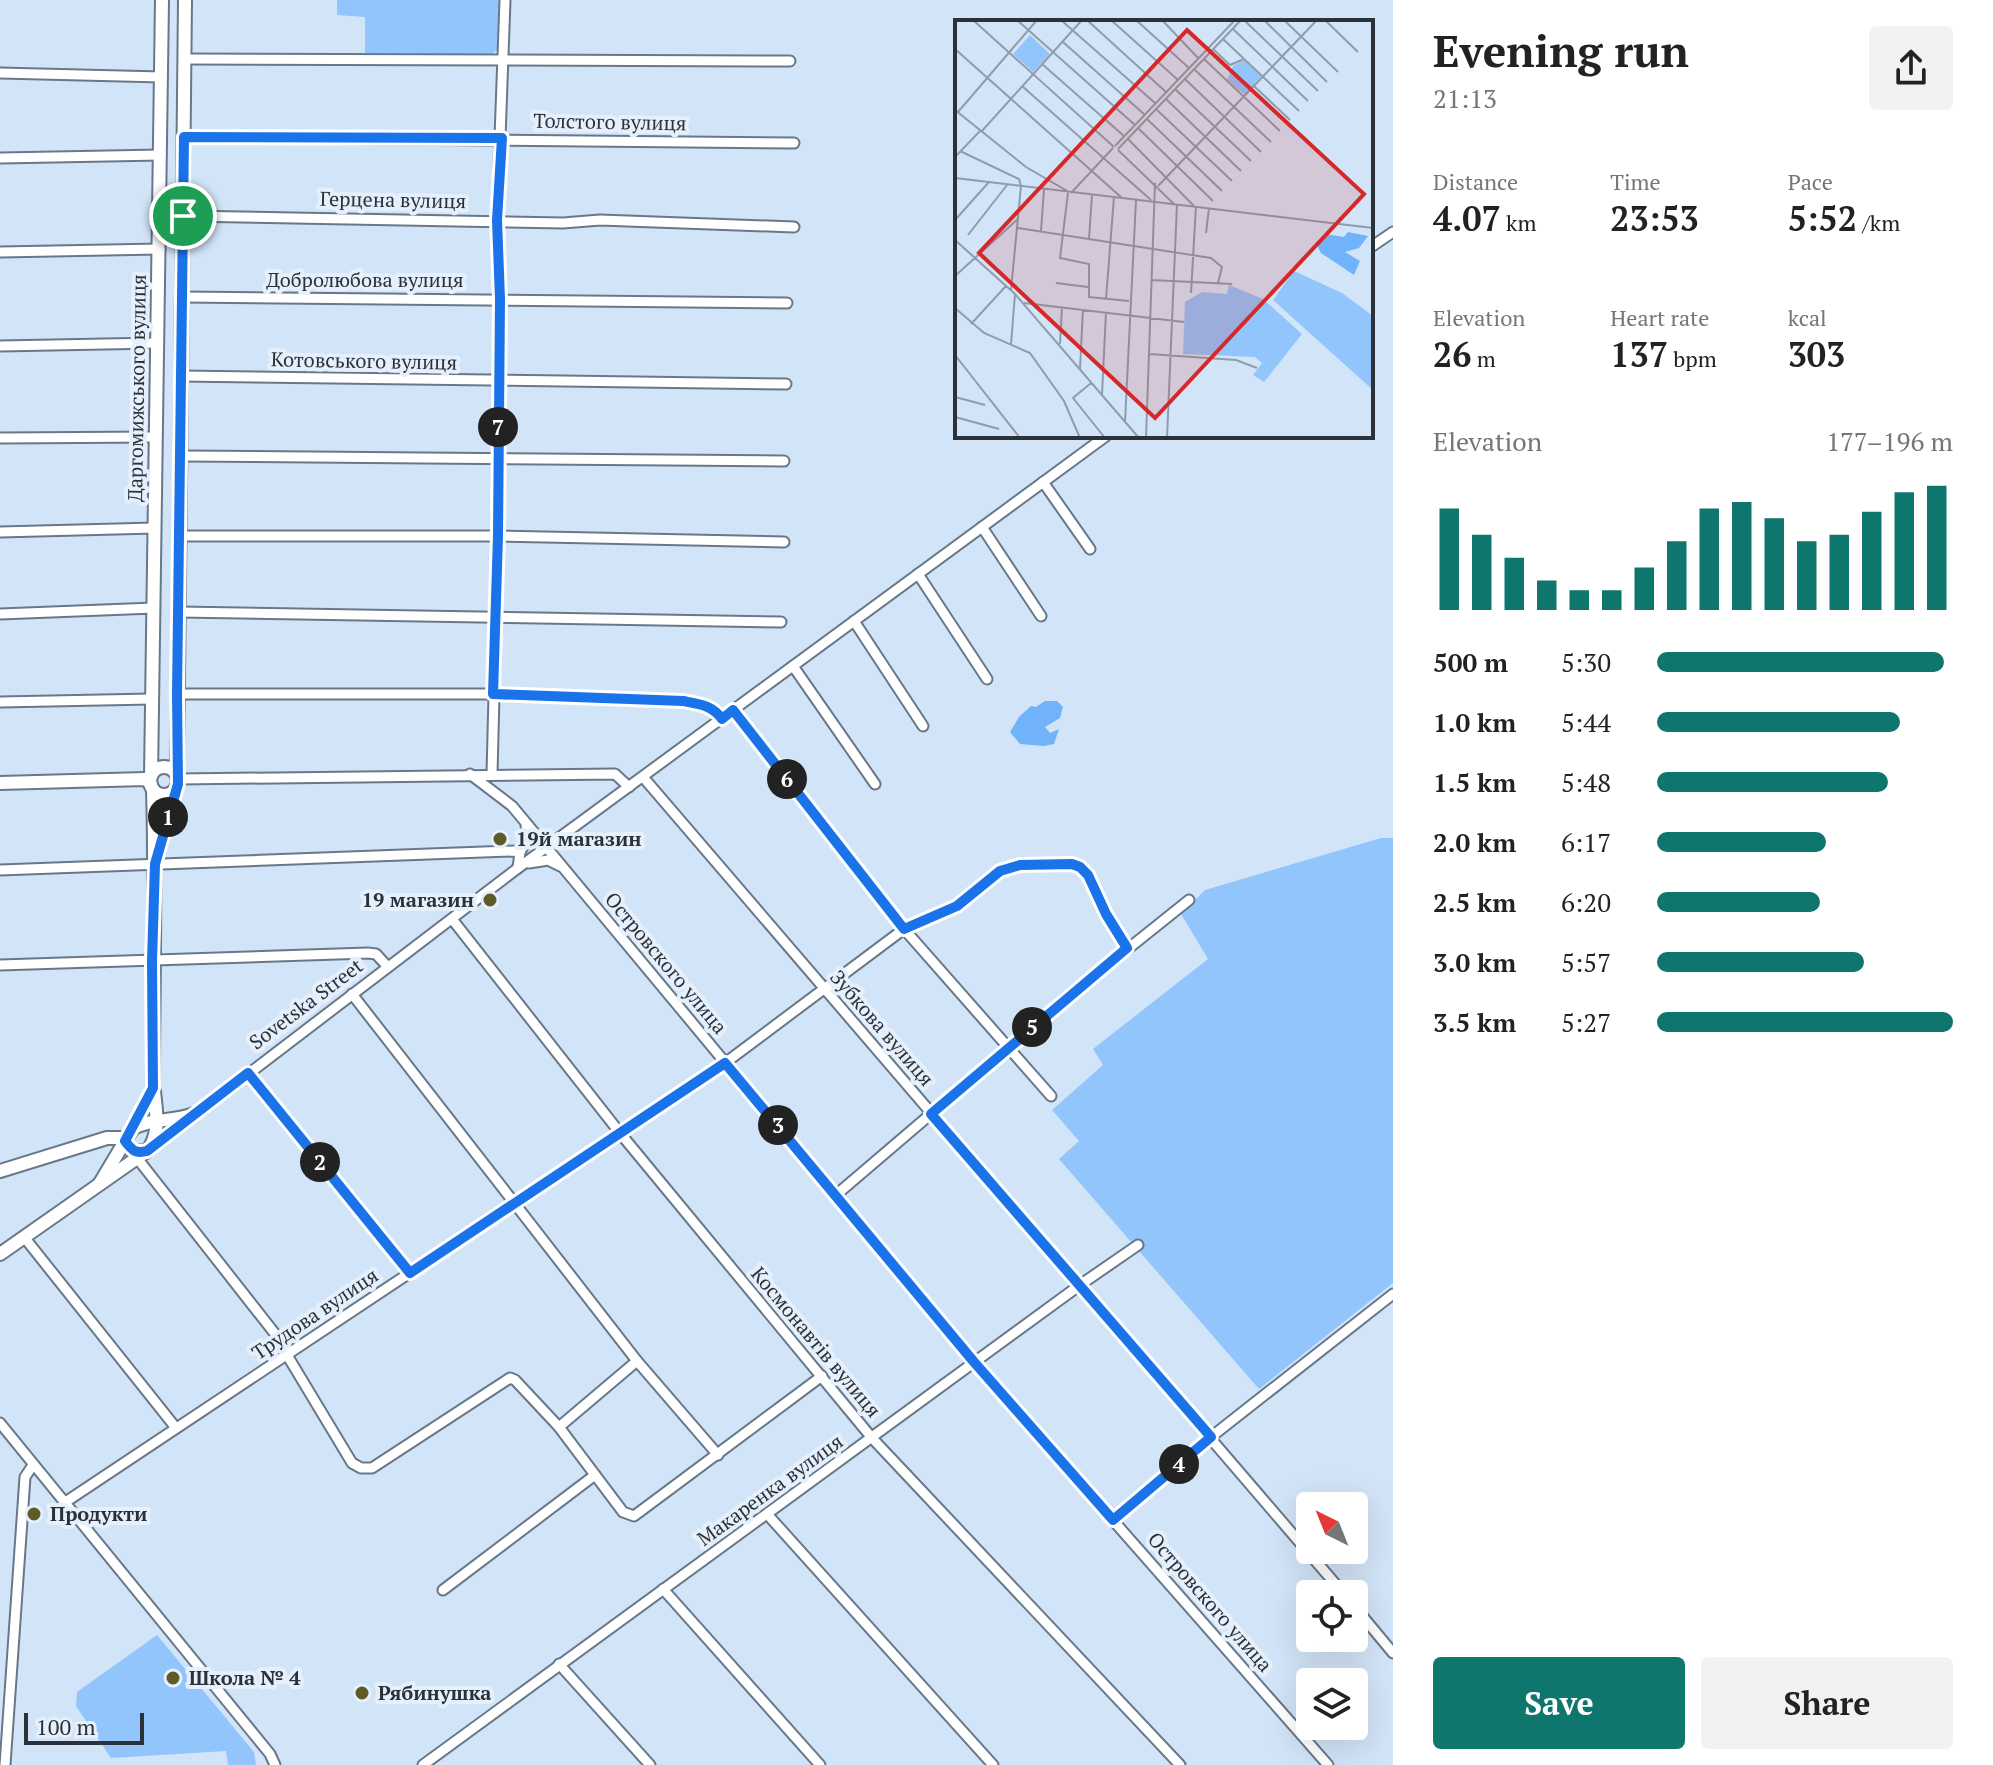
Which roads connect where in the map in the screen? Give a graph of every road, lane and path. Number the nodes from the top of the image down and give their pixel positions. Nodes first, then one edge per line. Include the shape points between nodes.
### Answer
1 (162, 0) edge
2 (185, 0) edge
3 (505, 0) edge
4 (186, 59) junction
5 (503, 60) junction
6 (790, 61) dead end
7 (0, 73) edge
8 (162, 77) junction
9 (184, 137) junction
10 (502, 138) junction
11 (794, 143) dead end
12 (161, 155) junction
13 (0, 158) edge
14 (183, 216) junction
15 (497, 220) junction
16 (794, 227) dead end
17 (1393, 232) edge
18 (1373, 246) edge
19 (160, 249) junction
20 (0, 252) edge
21 (182, 297) junction
22 (500, 299) junction
23 (787, 303) dead end
24 (158, 343) junction
25 (0, 346) edge
26 (180, 376) junction
27 (498, 382) junction
28 (786, 384) dead end
29 (156, 437) junction
30 (0, 438) edge
31 (1103, 438) edge
32 (181, 456) junction
33 (497, 458) junction
34 (784, 461) dead end
35 (1043, 482) junction
36 (982, 527) junction
37 (155, 528) junction
38 (0, 532) edge
39 (181, 536) junction
40 (498, 536) junction
41 (784, 542) dead end
42 (1090, 549) dead end
43 (918, 574) junction
44 (154, 608) junction
45 (179, 612) junction
46 (0, 614) edge
47 (1041, 616) dead end
48 (496, 619) junction
49 (854, 621) junction
50 (781, 622) dead end
51 (793, 666) junction
52 (987, 679) dead end
53 (177, 694) junction
54 (493, 694) junction
55 (152, 699) junction
56 (0, 702) edge
57 (733, 710) junction
58 (722, 719) junction
59 (923, 726) dead end
60 (470, 774) junction
61 (492, 774) junction
62 (643, 777) junction
63 (177, 781) junction
64 (0, 783) edge
65 (151, 783) junction
66 (875, 784) dead end
67 (629, 787) junction
68 (525, 821) junction
69 (547, 848) junction
70 (520, 852) junction
71 (155, 864) junction
72 (518, 868) junction
73 (0, 870) edge
74 (568, 873) junction
75 (1189, 900) dead end
76 (452, 919) junction
77 (904, 929) junction
78 (1127, 948) junction
79 (152, 961) junction
80 (0, 965) edge
81 (388, 967) junction
82 (825, 989) junction
83 (352, 994) junction
84 (1008, 1047) junction
85 (725, 1063) junction
86 (248, 1073) junction
87 (153, 1088) junction
88 (1051, 1096) dead end
89 (194, 1114) junction
90 (931, 1114) junction
91 (157, 1122) junction
92 (620, 1133) junction
93 (128, 1135) junction
94 (142, 1155) junction
95 (0, 1171) edge
96 (100, 1183) junction
97 (836, 1195) junction
98 (514, 1203) junction
99 (24, 1237) junction
100 (1138, 1245) dead end
101 (0, 1254) edge
102 (410, 1273) junction
103 (1080, 1285) junction
104 (1393, 1294) edge
105 (287, 1355) junction
106 (637, 1361) junction
107 (974, 1362) junction
108 (822, 1376) junction
109 (0, 1423) edge
110 (559, 1427) junction
111 (176, 1428) junction
112 (1211, 1437) junction
113 (872, 1438) junction
114 (718, 1455) junction
115 (33, 1465) junction
116 (595, 1475) junction
117 (64, 1503) junction
118 (767, 1514) junction
119 (1113, 1520) junction
120 (1332, 1580) edge
121 (663, 1589) junction
122 (443, 1590) dead end
123 (1368, 1623) edge
124 (1393, 1653) edge
125 (559, 1664) junction
126 (5, 1765) edge
127 (275, 1765) edge
128 (423, 1765) edge
129 (650, 1765) edge
130 (820, 1765) edge
131 (993, 1765) edge
132 (1180, 1765) edge
133 (1328, 1765) edge

1 - 8 street, Даргомижського вулиця
2 - 4 street
3 - 5 street
4 - 5 street
4 - 9 street
5 - 6 street
5 - 10 street
7 - 8 street
8 - 12 street, Даргомижського вулиця
9 - 10 street, Толстого вулиця
9 - 14 street
10 - 11 street, Толстого вулиця
10 - 15 street
12 - 13 street
12 - 19 street, Даргомижського вулиця
14 - 15 street, Герцена вулиця
14 - 21 street
15 - 16 street, Герцена вулиця
15 - 22 street
17 - 18 street
19 - 20 street
19 - 24 street, Даргомижського вулиця
21 - 22 street, Добролюбова вулиця
21 - 26 street
22 - 23 street, Добролюбова вулиця
22 - 27 street
24 - 25 street
24 - 29 street, Даргомижського вулиця
26 - 27 street, Котовського вулиця
26 - 32 street
27 - 28 street, Котовського вулиця
27 - 33 street
29 - 30 street
29 - 37 street, Даргомижського вулиця
31 - 35 street, Sovetska Street
32 - 33 street
32 - 39 street
33 - 34 street
33 - 40 street
35 - 36 street, Sovetska Street
35 - 42 street
36 - 43 street, Sovetska Street
36 - 47 street
37 - 38 street
37 - 44 street, Даргомижського вулиця
39 - 40 street
39 - 45 street
40 - 41 street
40 - 48 street
43 - 49 street, Sovetska Street
43 - 52 street
44 - 46 street
44 - 55 street, Даргомижського вулиця
45 - 48 street
45 - 53 street
48 - 50 street
48 - 54 street
49 - 51 street, Sovetska Street
49 - 59 street
51 - 57 street, Sovetska Street
51 - 66 street
53 - 54 street
53 - 63 street
54 - 58 street via 683,701 705,705
54 - 61 street
55 - 56 street
55 - 65 street, Даргомижського вулиця
57 - 58 street, Sovetska Street
57 - 77 street
58 - 62 street, Sovetska Street
60 - 61 street
60 - 63 street
60 - 68 street, Островского улица
61 - 67 street via 615,774
62 - 67 street, Sovetska Street
62 - 82 street, Зубкова вулиця
63 - 65 street via 165,795
63 - 65 street via 172,768 163,767 155,770
63 - 71 street
64 - 65 street
65 - 71 street, Даргомижського вулиця
67 - 69 street, Sovetska Street
68 - 69 street, Островского улица
68 - 70 street via 529,836
69 - 72 street, Sovetska Street
69 - 74 street, Островского улица
70 - 71 street
70 - 72 street
71 - 73 street
71 - 79 street
72 - 74 street via 548,860
72 - 76 street, Sovetska Street
74 - 85 street, Островского улица
75 - 78 street
76 - 81 street, Sovetska Street
76 - 92 street, Космонавтів вулиця
77 - 78 street, Трудова вулиця via 957,906 1000,871 1020,865 1072,864 1088,875
77 - 82 street, Трудова вулиця
77 - 84 street
78 - 84 street
79 - 80 street
79 - 81 street via 368,953
79 - 87 street
81 - 83 street, Sovetska Street
82 - 85 street, Трудова вулиця
82 - 90 street, Зубкова вулиця
83 - 86 street, Sovetska Street
83 - 98 street
84 - 88 street
84 - 90 street
85 - 92 street, Трудова вулиця
85 - 97 street, Островского улица
86 - 89 street, Sovetska Street
86 - 102 street
87 - 91 street
87 - 93 street
89 - 91 street
89 - 94 street, Sovetska Street
90 - 97 street
90 - 103 street, Зубкова вулиця
91 - 93 street via 139,1125
91 - 94 street via 155,1139
92 - 98 street, Трудова вулиця
92 - 108 street, Космонавтів вулиця
93 - 94 street via 134,1152
93 - 95 street
93 - 96 street
94 - 96 street, Sovetska Street
94 - 105 street
96 - 99 street, Sovetska Street
97 - 107 street, Островского улица
98 - 102 street, Трудова вулиця
98 - 106 street
99 - 101 street, Sovetska Street
99 - 111 street
100 - 103 street, Макаренка вулиця
102 - 105 street, Трудова вулиця
103 - 107 street, Макаренка вулиця
103 - 112 street, Зубкова вулиця
104 - 112 street
105 - 110 street via 352,1463 361,1468 372,1468 510,1378
105 - 111 street, Трудова вулиця
106 - 110 street
106 - 114 street
107 - 113 street, Макаренка вулиця
107 - 119 street, Островского улица
108 - 113 street, Космонавтів вулиця
108 - 114 street
109 - 115 street
110 - 116 street
111 - 117 street, Трудова вулиця
112 - 119 street
112 - 120 street, Зубкова вулиця
113 - 118 street, Макаренка вулиця
113 - 132 street, Космонавтів вулиця
114 - 116 street via 634,1516 623,1512
115 - 117 street
115 - 126 street via 25,1477
116 - 122 street
117 - 127 street
118 - 121 street, Макаренка вулиця
118 - 131 street
119 - 133 street, Островского улица
121 - 125 street, Макаренка вулиця
121 - 130 street
123 - 124 street
125 - 128 street, Макаренка вулиця
125 - 129 street

